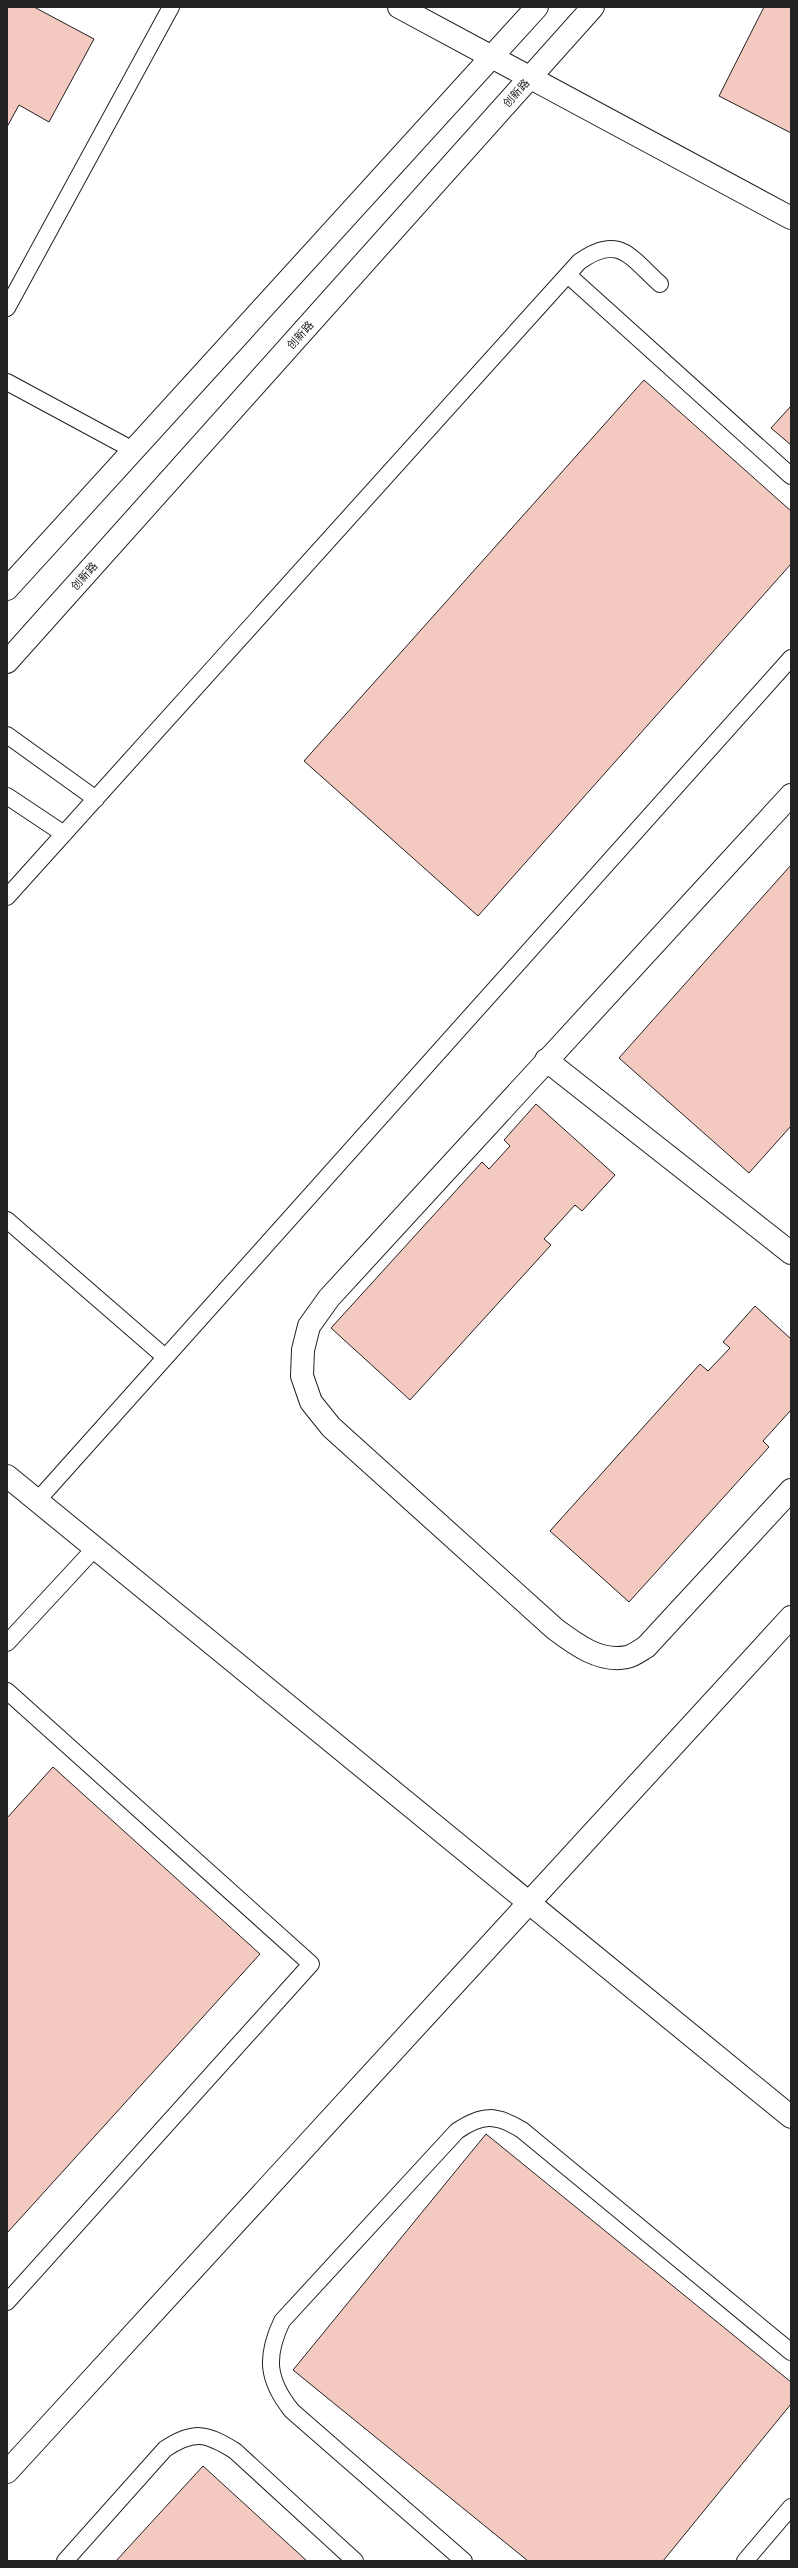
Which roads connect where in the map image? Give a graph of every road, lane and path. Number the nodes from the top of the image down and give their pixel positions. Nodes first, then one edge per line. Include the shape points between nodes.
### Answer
1 (171, 7) edge
2 (399, 7) edge
3 (537, 7) edge
4 (593, 7) edge
5 (492, 58) junction
6 (530, 79) junction
7 (791, 218) edge
8 (568, 275) junction
9 (660, 284) dead end
10 (7, 308) edge
11 (7, 382) edge
12 (133, 450) junction
13 (791, 476) edge
14 (7, 589) edge
15 (791, 658) edge
16 (7, 662) edge
17 (7, 735) edge
18 (791, 795) edge
19 (7, 796) edge
20 (96, 799) junction
21 (64, 834) junction
22 (7, 898) edge
23 (546, 1060) junction
24 (7, 1220) edge
25 (791, 1253) edge
26 (165, 1357) junction
27 (7, 1476) edge
28 (791, 1490) edge
29 (37, 1501) junction
30 (95, 1548) junction
31 (791, 1617) edge
32 (7, 1643) edge
33 (7, 1690) edge
34 (528, 1904) junction
35 (791, 2117) edge
36 (7, 2302) edge
37 (791, 2352) edge
38 (7, 2472) edge
39 (791, 2507) edge
40 (65, 2561) edge
41 (355, 2561) edge
42 (464, 2561) edge
43 (745, 2561) edge

1 - 10 lane
2 - 5 street
3 - 5 street
4 - 6 street, 创新路
5 - 6 street
5 - 12 street
6 - 7 street
6 - 16 street, 创新路
8 - 9 lane via 590,254 604,248 616,248 629,256
8 - 13 lane
8 - 20 lane
11 - 12 lane
12 - 14 street
15 - 26 lane
17 - 20 lane
18 - 23 street
19 - 21 lane
20 - 21 lane
21 - 22 lane
23 - 25 street
23 - 28 street via 329,1298 309,1326 303,1350 302,1376 311,1402 331,1427 555,1629 579,1647 603,1656 627,1657 646,1647
24 - 26 lane
26 - 29 lane
27 - 29 street
29 - 30 street
30 - 32 lane
30 - 34 street
31 - 34 street
33 - 36 lane via 311,1964
34 - 35 street
34 - 38 street
37 - 42 lane via 522,2130 508,2121 490,2117 471,2121 457,2131 282,2321 274,2338 270,2361 279,2395 292,2411
39 - 43 lane
40 - 41 lane via 165,2450 178,2441 203,2435 218,2440 235,2451

